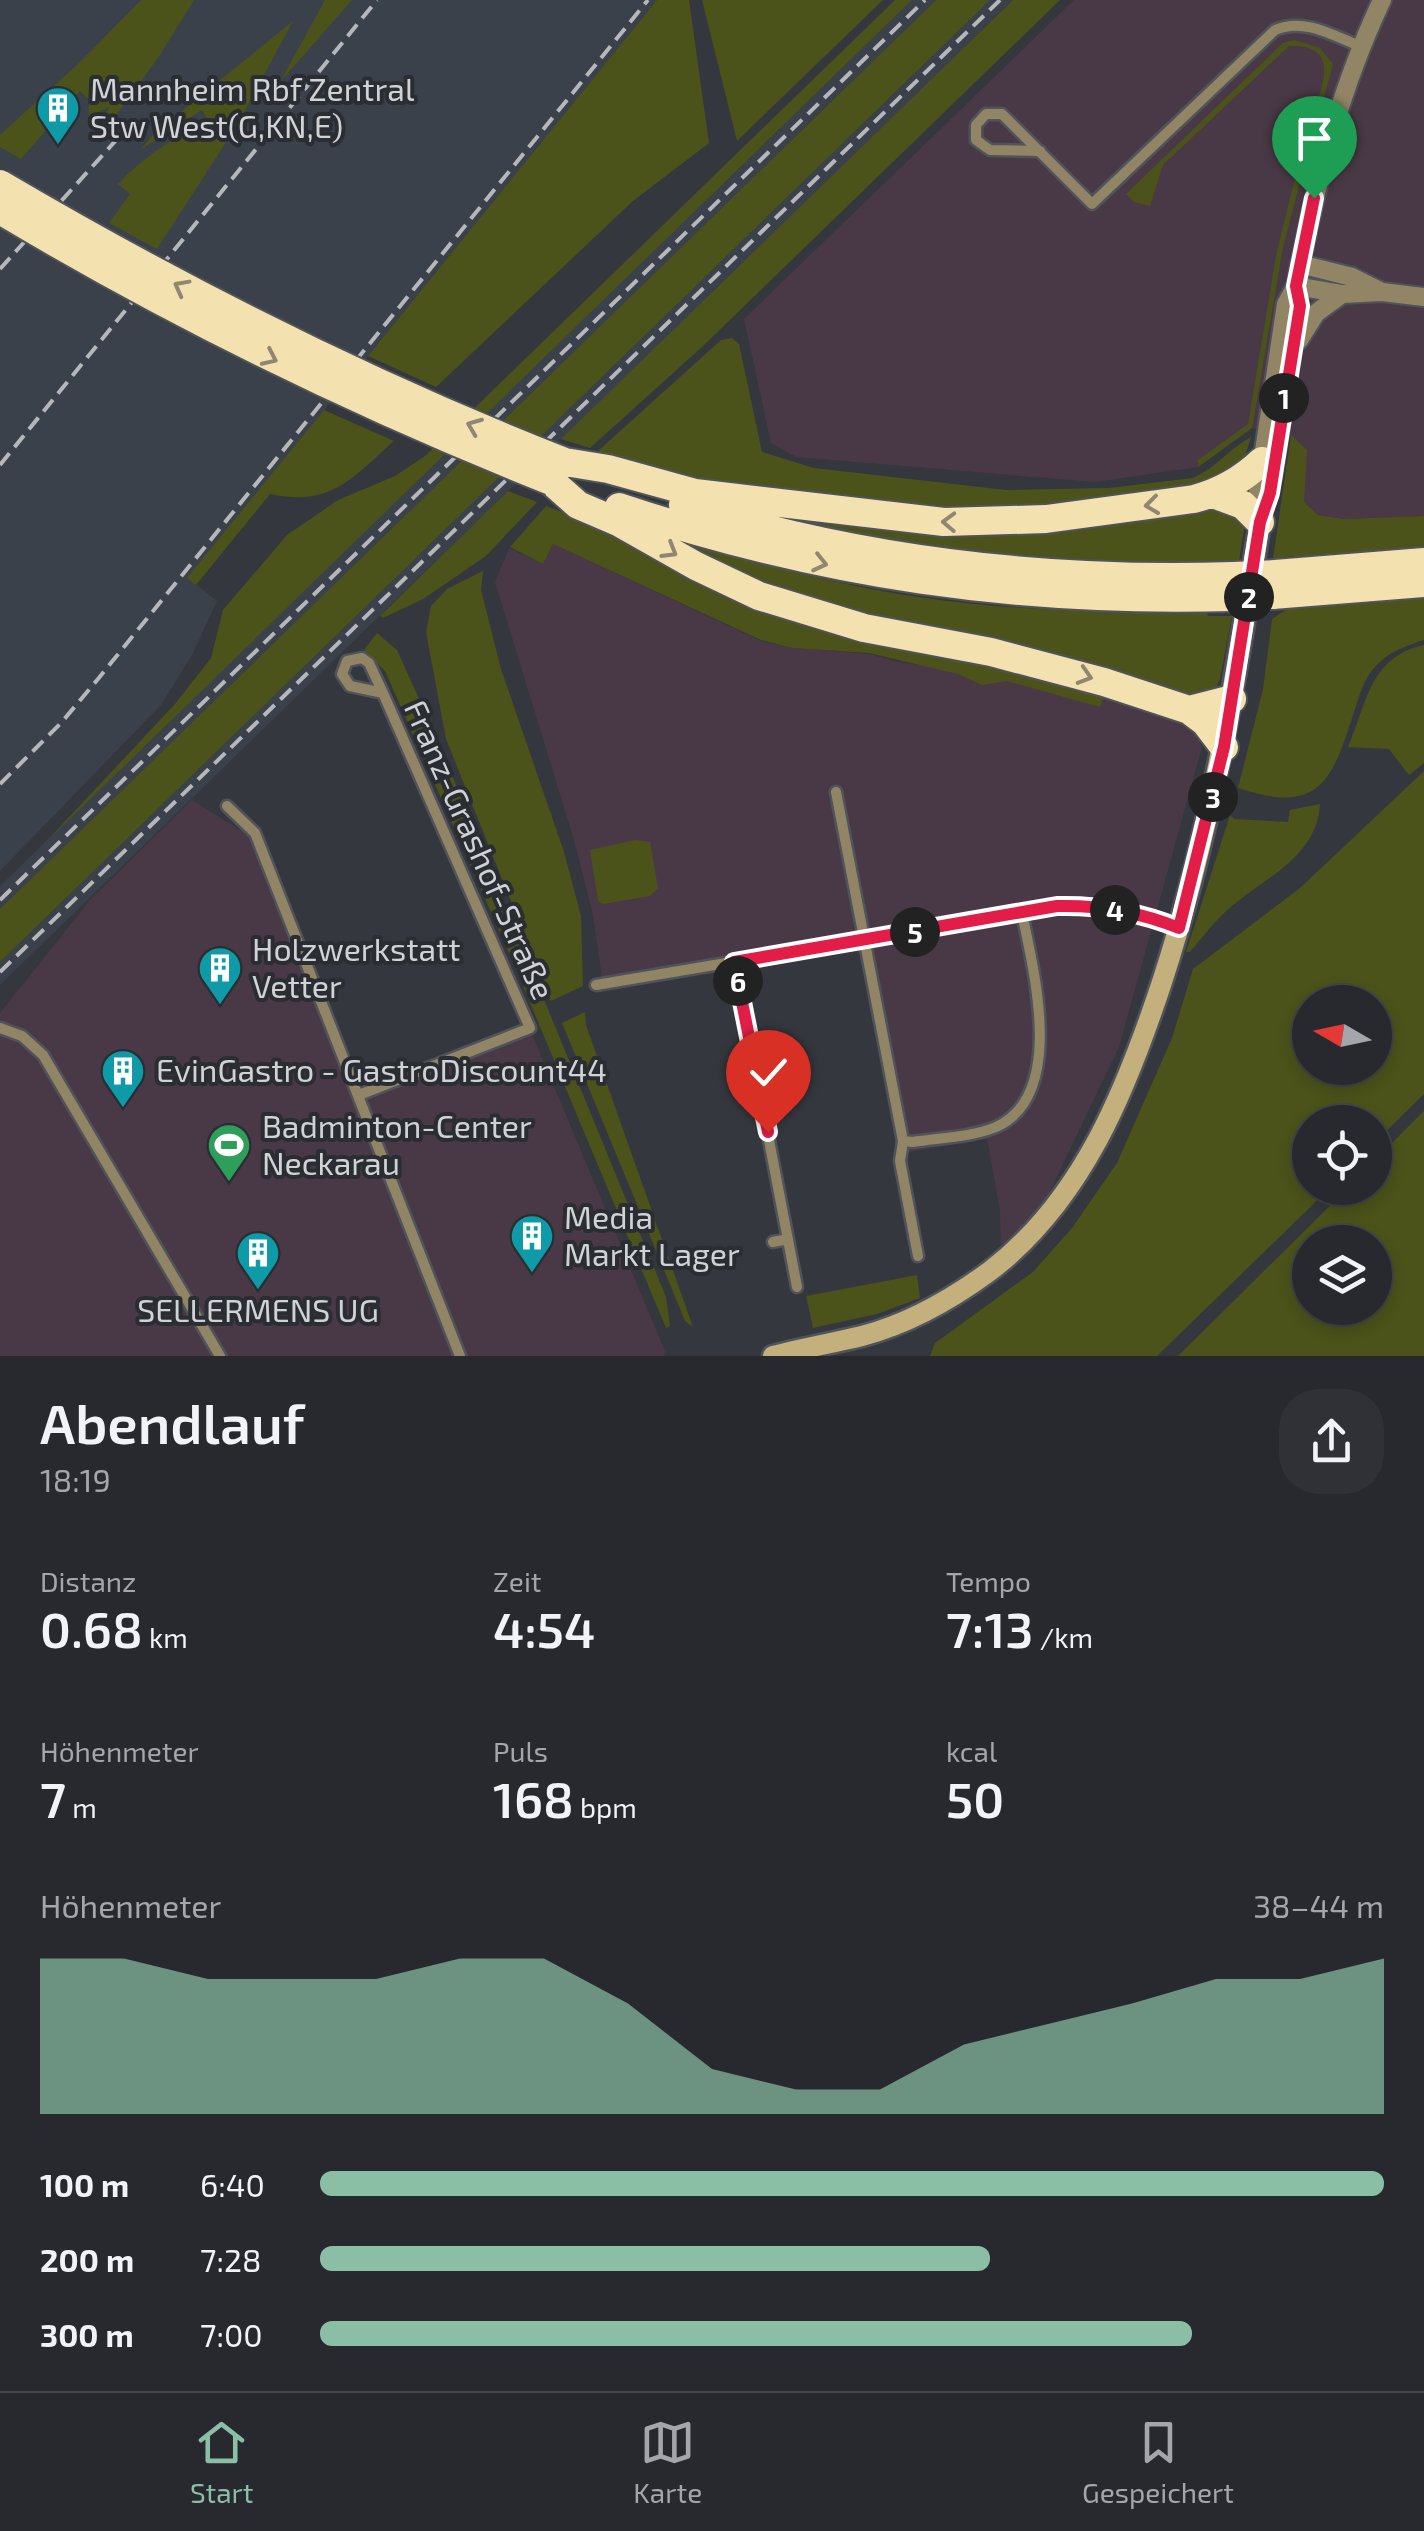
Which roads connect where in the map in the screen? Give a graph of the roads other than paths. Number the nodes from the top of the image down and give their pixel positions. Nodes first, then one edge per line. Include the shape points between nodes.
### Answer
1 (1382, 0) edge
2 (1362, 48) junction
3 (1040, 151) junction
4 (0, 184) edge
5 (0, 210) edge
6 (1300, 264) junction
7 (1296, 286) junction
8 (1382, 292) junction
9 (1342, 294) junction
10 (1424, 297) edge
11 (1291, 353) junction
12 (1262, 461) junction
13 (558, 472) junction
14 (601, 489) junction
15 (1213, 494) junction
16 (1260, 522) junction
17 (1424, 562) edge
18 (1424, 583) edge
19 (1273, 585) junction
20 (383, 693) dead end
21 (1232, 699) junction
22 (1189, 710) junction
23 (1224, 747) junction
24 (836, 792) dead end
25 (227, 806) dead end
26 (1022, 913) junction
27 (1179, 928) junction
28 (866, 941) junction
29 (734, 962) junction
30 (596, 985) dead end
31 (0, 1028) edge
32 (530, 1028) junction
33 (542, 1034) dead end
34 (359, 1095) junction
35 (903, 1141) junction
36 (788, 1239) junction
37 (773, 1242) dead end
38 (918, 1256) dead end
39 (797, 1288) dead end
40 (220, 1356) edge
41 (460, 1356) edge
42 (773, 1356) edge

1 - 2 street
2 - 3 street via 1304,26 1275,30 1092,204
2 - 6 street via 1328,139
3 - 3 street via 1002,114 986,114 976,125 976,140 987,149
13 -> 4 highway, bridge via 278,338
5 -> 13 highway, bridge via 249,348 385,412
6 - 7 street
6 - 8 street
7 - 9 street
7 - 11 street via 1300,306
7 - 12 street via 1286,304
8 - 9 street
8 - 10 street
9 - 11 street via 1310,320
11 - 16 street
12 - 15 highway
12 - 16 street
13 - 14 highway
13 - 14 highway
15 -> 14 highway via 1046,518 944,522
14 - 19 highway, bridge via 898,556 1074,576
14 -> 22 highway via 620,523 734,585 792,608 1047,664
15 - 16 highway via 1243,505
16 - 21 main road
17 - 19 highway
18 - 19 highway
20 - 32 street, Franz-Grashof-Straße
21 - 22 highway
21 - 23 main road
22 - 23 highway
23 - 27 main road
24 - 28 street
25 - 34 street via 255,832
26 - 27 street via 1098,907
26 - 28 street
26 - 35 street via 1042,1022 1025,1096 995,1127
27 - 42 main road via 1124,1088 1079,1172 1045,1218 990,1270 927,1311 864,1336
28 - 29 street
28 - 35 street
29 - 30 street
29 - 36 street
31 - 40 street via 22,1036 43,1056
32 - 33 street, Franz-Grashof-Straße
32 - 34 street, Franz-Grashof-Straße
34 - 41 street
35 - 38 street via 900,1160
36 - 37 street
36 - 39 street

